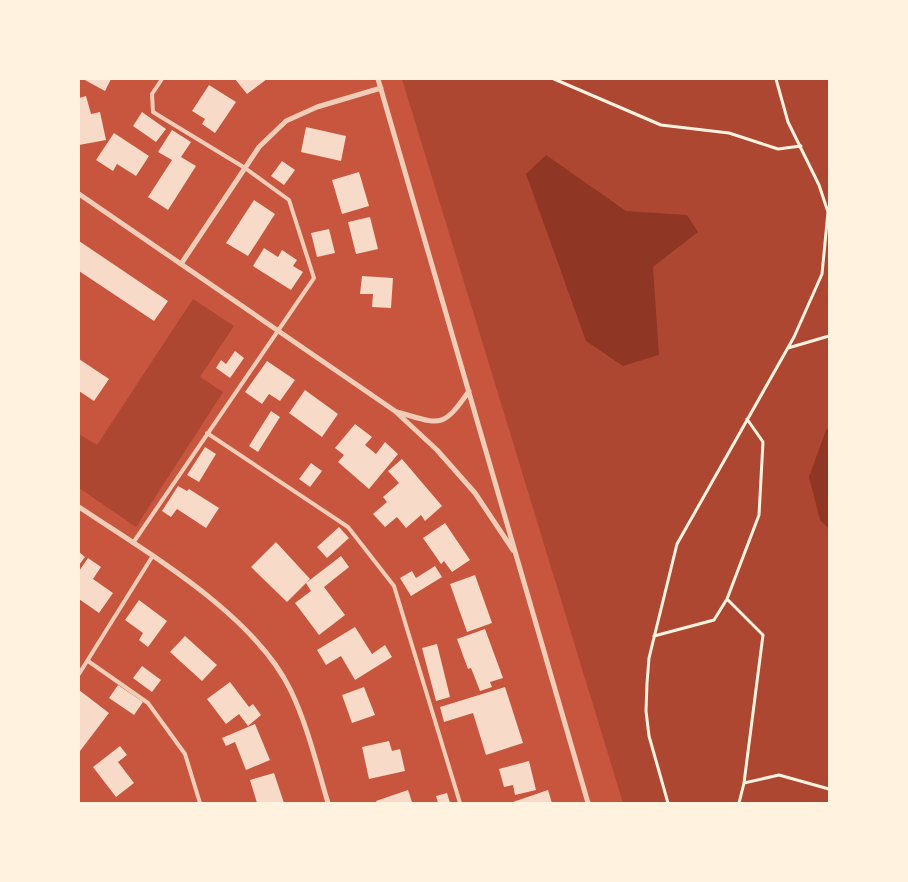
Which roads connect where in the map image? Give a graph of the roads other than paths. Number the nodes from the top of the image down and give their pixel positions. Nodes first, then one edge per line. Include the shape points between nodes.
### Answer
1 (162, 79) edge
2 (378, 79) edge
3 (381, 88) junction
4 (245, 168) junction
5 (79, 194) edge
6 (181, 264) junction
7 (278, 331) junction
8 (469, 391) junction
9 (395, 411) junction
10 (207, 433) junction
11 (79, 507) edge
12 (132, 543) junction
13 (517, 556) junction
14 (152, 557) junction
15 (88, 661) junction
16 (79, 674) edge
17 (200, 803) edge
18 (328, 803) edge
19 (460, 803) edge
20 (588, 803) edge

1 - 4 lane via 152,94 153,112
2 - 3 street
3 - 4 street via 317,107 286,122 259,147
3 - 8 street
4 - 6 street
4 - 7 lane via 289,200 314,278
5 - 6 street
6 - 7 street
7 - 9 street
7 - 10 lane
8 - 9 street via 452,416 433,422
8 - 13 street
9 - 13 street via 475,493
10 - 12 lane
10 - 19 lane via 348,527 394,586
11 - 12 street
12 - 14 street
13 - 20 street
14 - 15 lane
14 - 18 street via 220,605 267,651 291,691 305,724
15 - 16 lane
15 - 17 lane via 148,703 185,754

